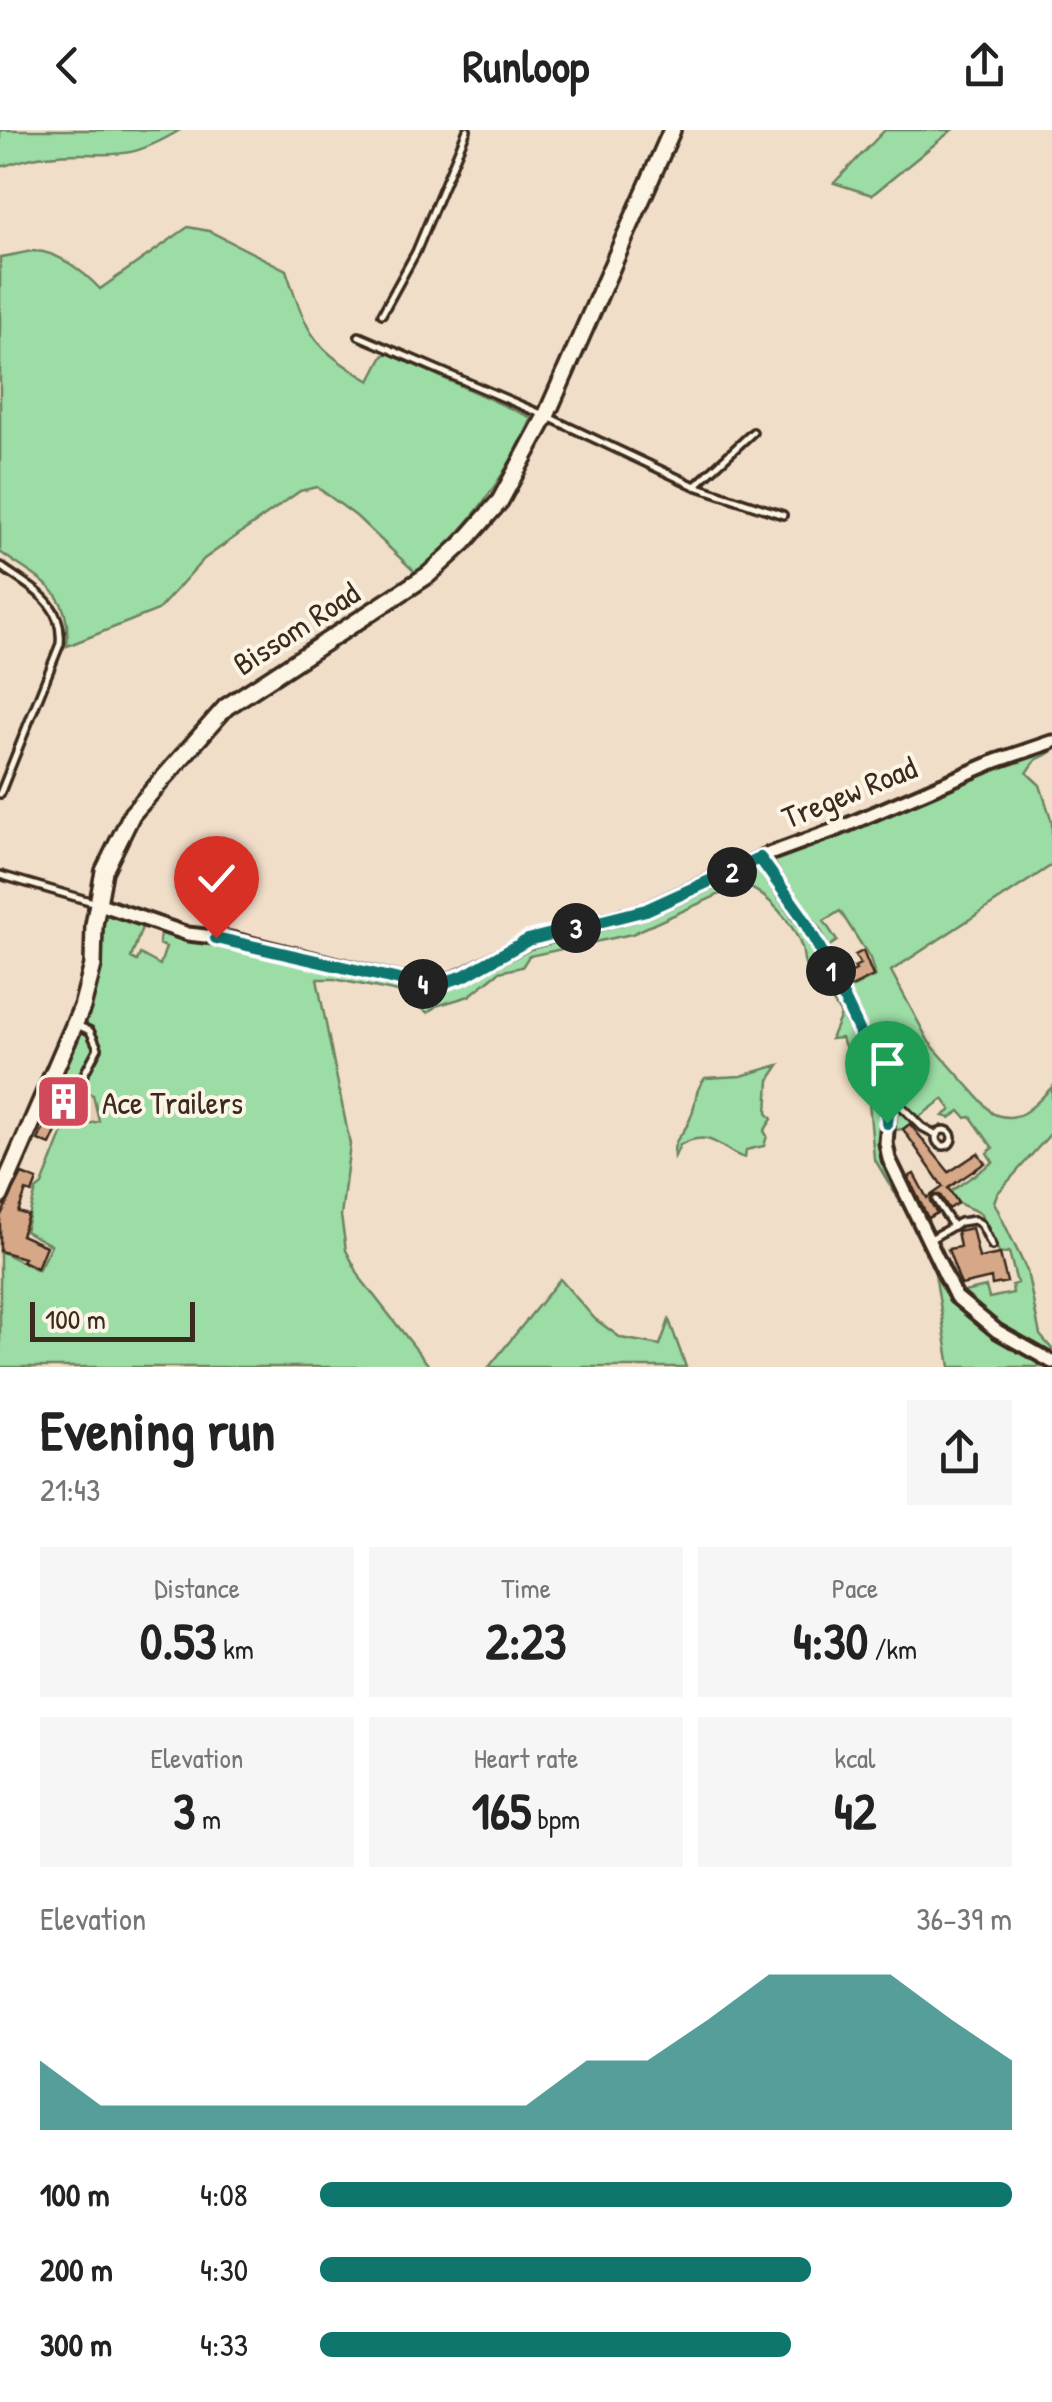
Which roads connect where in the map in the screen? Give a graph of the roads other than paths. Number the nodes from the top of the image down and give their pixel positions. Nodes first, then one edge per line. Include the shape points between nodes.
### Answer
1 (467, 130) edge
2 (672, 130) edge
3 (382, 314) dead end
4 (360, 336) dead end
5 (546, 416) junction
6 (753, 432) dead end
7 (695, 486) junction
8 (783, 515) dead end
9 (0, 566) edge
10 (1052, 742) edge
11 (0, 794) edge
12 (760, 858) junction
13 (0, 875) edge
14 (97, 903) junction
15 (74, 1024) junction
16 (76, 1089) dead end
17 (890, 1096) junction
18 (937, 1135) dead end
19 (0, 1196) edge
20 (936, 1200) dead end
21 (953, 1226) junction
22 (930, 1240) junction
23 (992, 1246) dead end
24 (1052, 1362) edge

1 - 3 lane
2 - 5 street, Bissom Road
4 - 5 lane
5 - 7 lane
5 - 14 street, Bissom Road via 500,501 445,560 250,688 206,728 132,814 108,858
6 - 7 lane
7 - 8 lane
9 - 11 lane via 56,608 62,624
10 - 12 street, Tregew Road
12 - 14 street, Tregew Road via 658,906 528,940 464,976 435,984 196,936
12 - 17 street via 818,943
13 - 14 lane
14 - 15 street, Bissom Road via 93,965
15 - 16 lane via 90,1031 98,1048
15 - 19 street, Bissom Road
17 - 18 lane
17 - 22 street via 887,1154
20 - 21 lane
21 - 22 lane
21 - 23 lane via 977,1221
22 - 24 street via 958,1300

